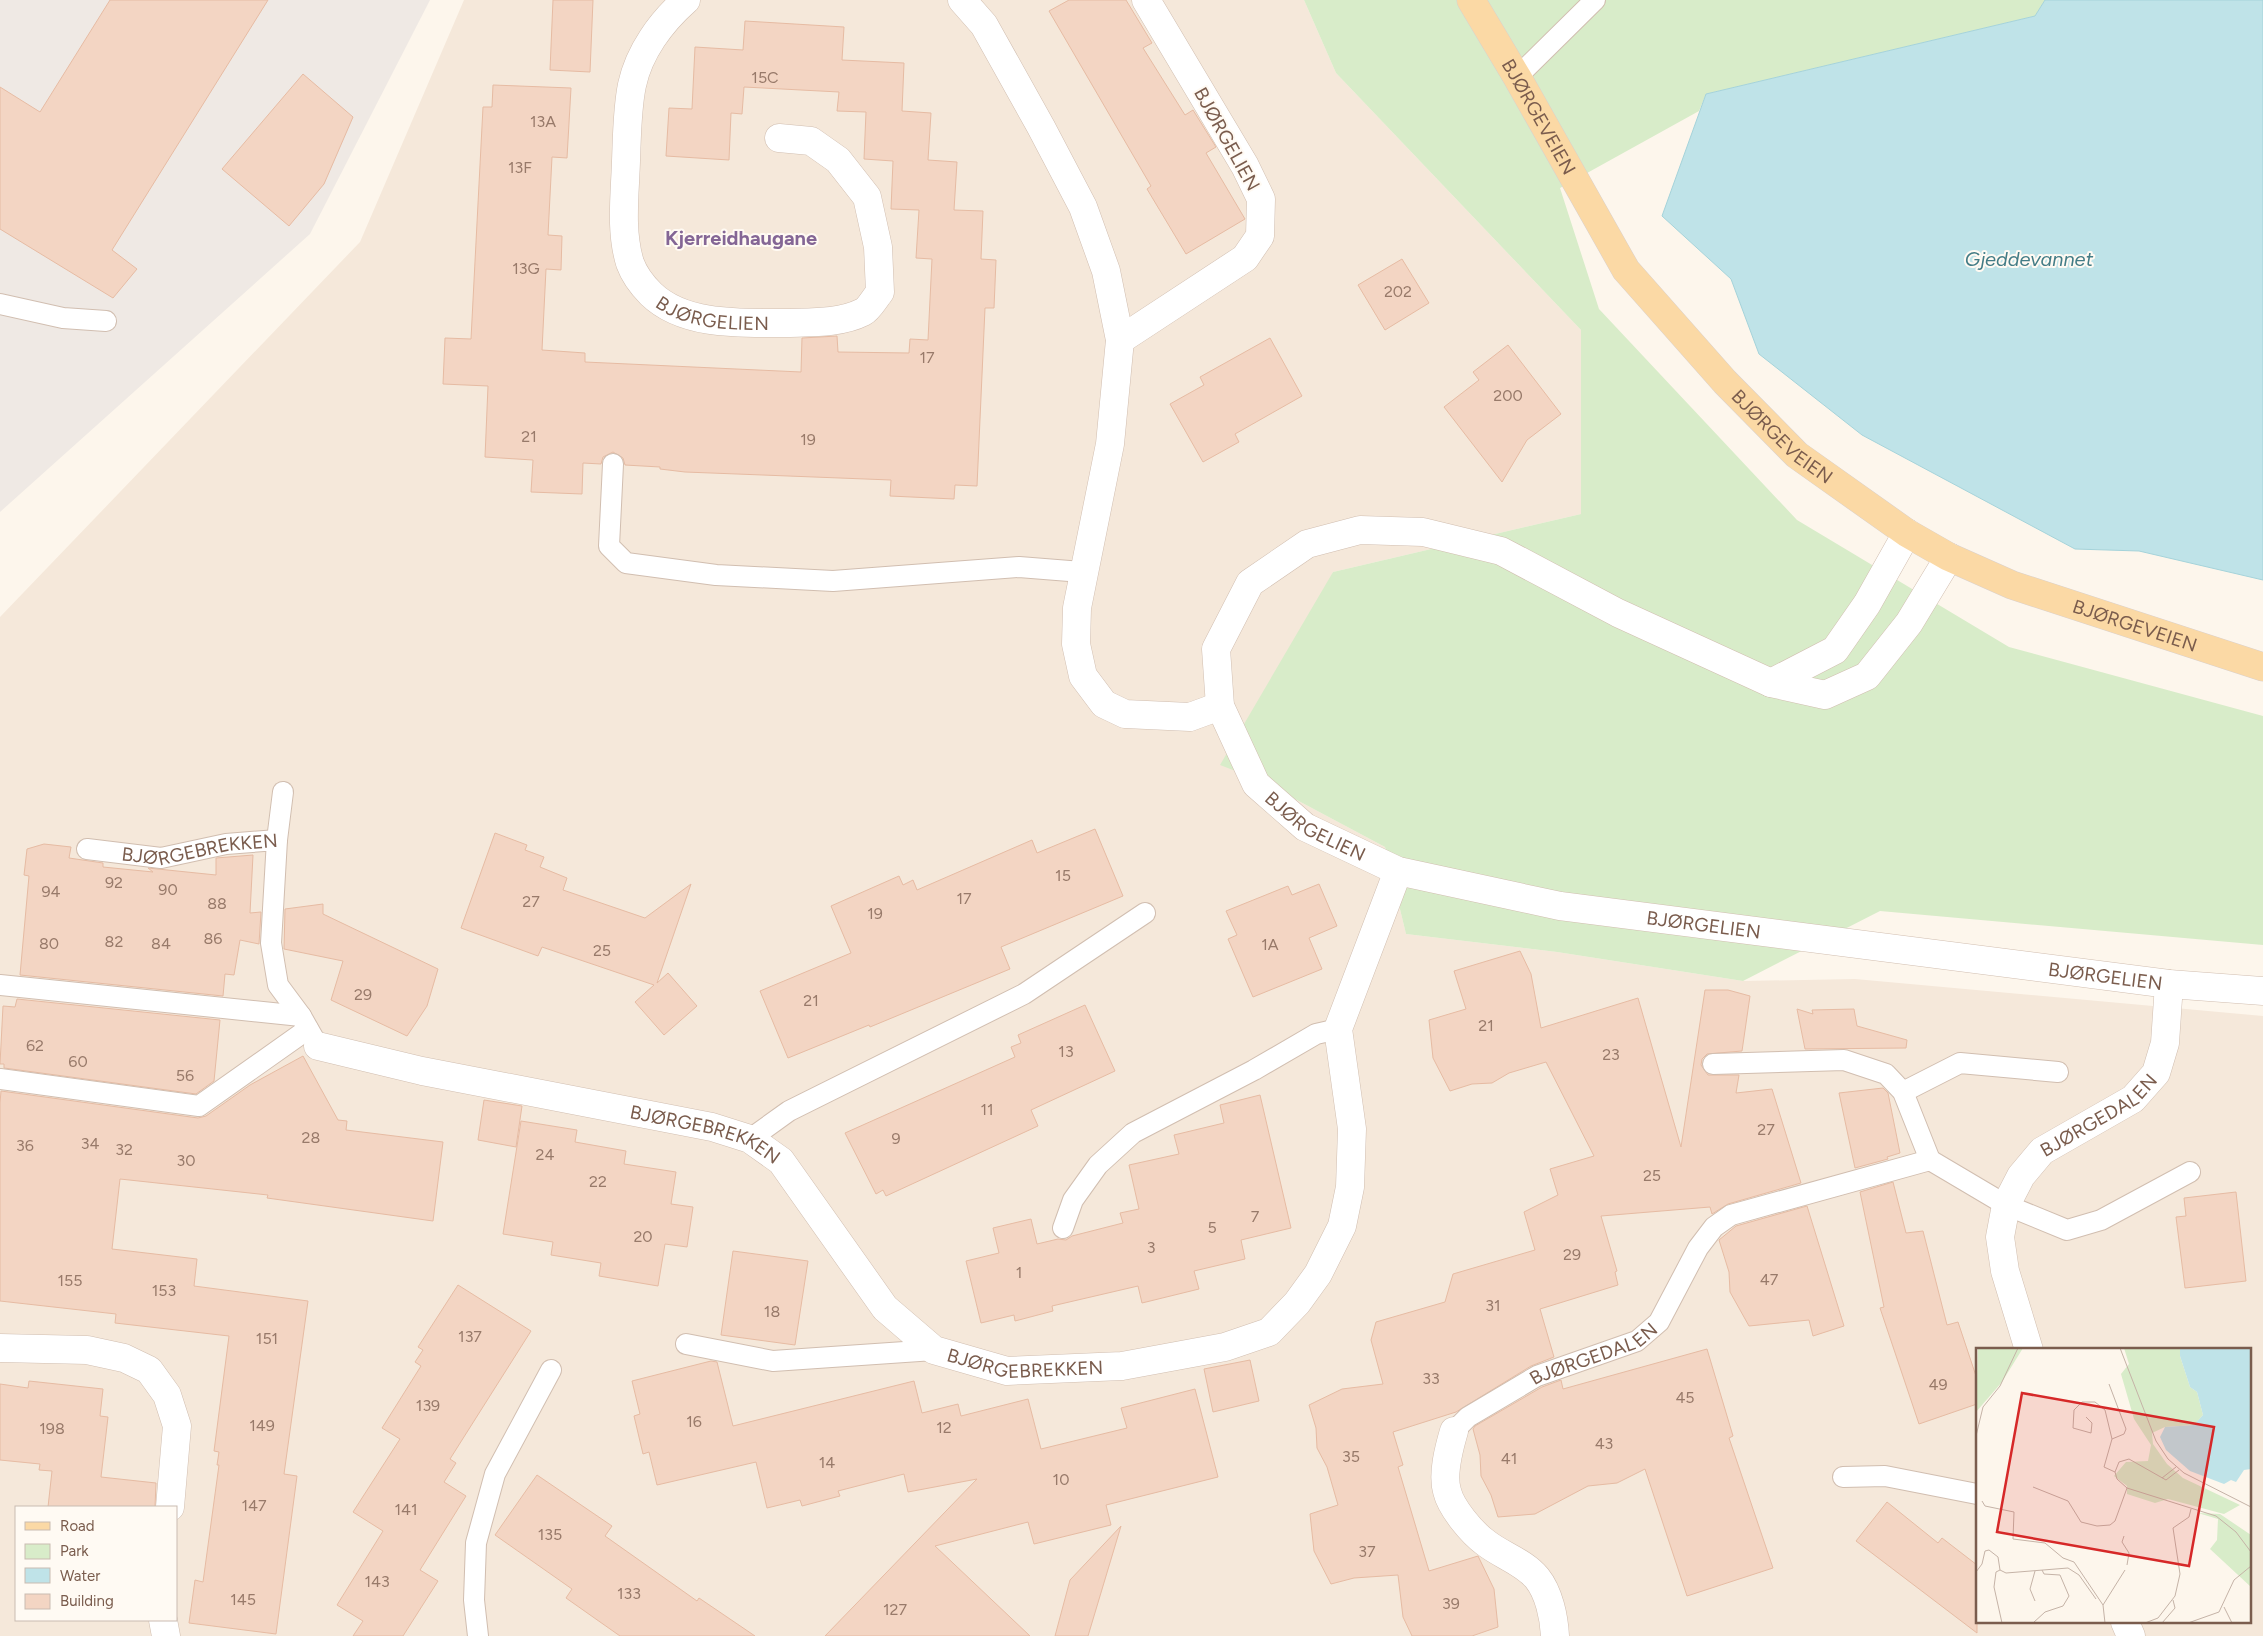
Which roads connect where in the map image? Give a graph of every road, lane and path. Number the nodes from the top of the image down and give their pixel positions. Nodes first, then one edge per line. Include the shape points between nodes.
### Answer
1 (686, 0) edge
2 (962, 0) edge
3 (1146, 0) edge
4 (1470, 0) edge
5 (1595, 0) edge
6 (1517, 77) junction
7 (778, 138) dead end
8 (0, 304) edge
9 (106, 321) dead end
10 (1120, 340) junction
11 (613, 464) dead end
12 (1907, 533) junction
13 (1949, 558) junction
14 (1082, 572) junction
15 (2263, 667) edge
16 (1771, 683) junction
17 (1220, 706) junction
18 (283, 792) dead end
19 (277, 840) junction
20 (87, 849) dead end
21 (1398, 871) junction
22 (1145, 913) dead end
23 (2169, 984) junction
24 (0, 985) edge
25 (2263, 991) edge
26 (1338, 1029) junction
27 (309, 1030) junction
28 (1713, 1064) dead end
29 (2058, 1072) dead end
30 (0, 1079) edge
31 (1903, 1092) junction
32 (750, 1139) junction
33 (1930, 1160) junction
34 (2190, 1172) dead end
35 (2006, 1205) junction
36 (1063, 1228) dead end
37 (686, 1344) dead end
38 (0, 1348) edge
39 (2028, 1348) edge
40 (934, 1350) junction
41 (551, 1370) dead end
42 (1454, 1431) joint
43 (1843, 1477) dead end
44 (1976, 1494) edge
45 (170, 1506) edge
46 (164, 1621) edge
47 (2126, 1624) edge
48 (166, 1636) edge
49 (478, 1636) edge
50 (1555, 1636) edge
51 (2131, 1636) edge

1 - 7 street, BJØRGELIEN via 669,14 648,44 632,85 624,223 630,262 638,280 652,295 680,313 750,323 821,322 864,312 880,292 878,247 867,197 838,160 811,141
2 - 10 street via 984,26 1082,208 1106,271
3 - 10 street, BJØRGELIEN via 1245,166 1261,199 1260,236 1245,258
4 - 6 main road, BJØRGEVEIEN
5 - 6 lane
6 - 12 main road, BJØRGEVEIEN via 1626,270 1724,382 1797,455
8 - 9 lane via 63,318
10 - 14 street via 1110,444
11 - 14 lane via 609,546 626,562 716,576 833,581 1019,567
12 - 13 main road, BJØRGEVEIEN
12 - 16 street via 1835,650
13 - 15 main road, BJØRGEVEIEN via 2012,585
13 - 16 street, BJØRGELIEN via 1909,623 1867,676 1825,695
14 - 17 street via 1076,608 1076,644 1083,676 1104,704 1125,714 1190,717
16 - 17 street, BJØRGELIEN via 1618,613 1501,551 1423,532 1360,530 1307,544 1250,583 1216,649
17 - 21 street, BJØRGELIEN via 1256,784 1305,827
18 - 19 lane
19 - 20 lane, BJØRGEBREKKEN via 226,844 161,858
19 - 27 lane, BJØRGEBREKKEN via 271,943 278,985
21 - 23 street, BJØRGELIEN via 1560,906
21 - 26 street, BJØRGEBREKKEN
22 - 32 lane via 1024,994 789,1111
23 - 25 street, BJØRGELIEN
23 - 35 street, BJØRGEDALEN via 2165,1043 2156,1074 2133,1099 2042,1151 2021,1176
24 - 27 lane, BJØRGEBREKKEN
26 - 36 lane via 1316,1034 1133,1133 1098,1165 1073,1200
26 - 40 street, BJØRGEBREKKEN via 1352,1129 1350,1187 1342,1226 1318,1274 1269,1332 1225,1347 1122,1366 1007,1371
27 - 30 lane via 199,1106
27 - 32 street, BJØRGEBREKKEN via 422,1071 712,1127
28 - 31 lane via 1844,1060 1886,1074
29 - 31 lane via 1960,1063
31 - 33 lane
32 - 40 street, BJØRGEBREKKEN via 781,1161 885,1308
33 - 35 lane
33 - 42 lane, BJØRGEDALEN via 1731,1215 1714,1227 1698,1248 1659,1322 1637,1341 1538,1376 1468,1417
34 - 35 lane via 2101,1220 2067,1230
35 - 39 street, BJØRGEDALEN via 2000,1237 2005,1271
37 - 40 lane via 773,1361
38 - 45 street via 87,1350 124,1358 149,1370 167,1395 177,1426
41 - 49 lane via 495,1474 479,1534 474,1600
42 - 50 street, BJØRGEDALEN via 1446,1456 1446,1491 1464,1522 1485,1543 1536,1578 1551,1609
43 - 44 lane via 1884,1476
46 - 48 street
47 - 51 street

